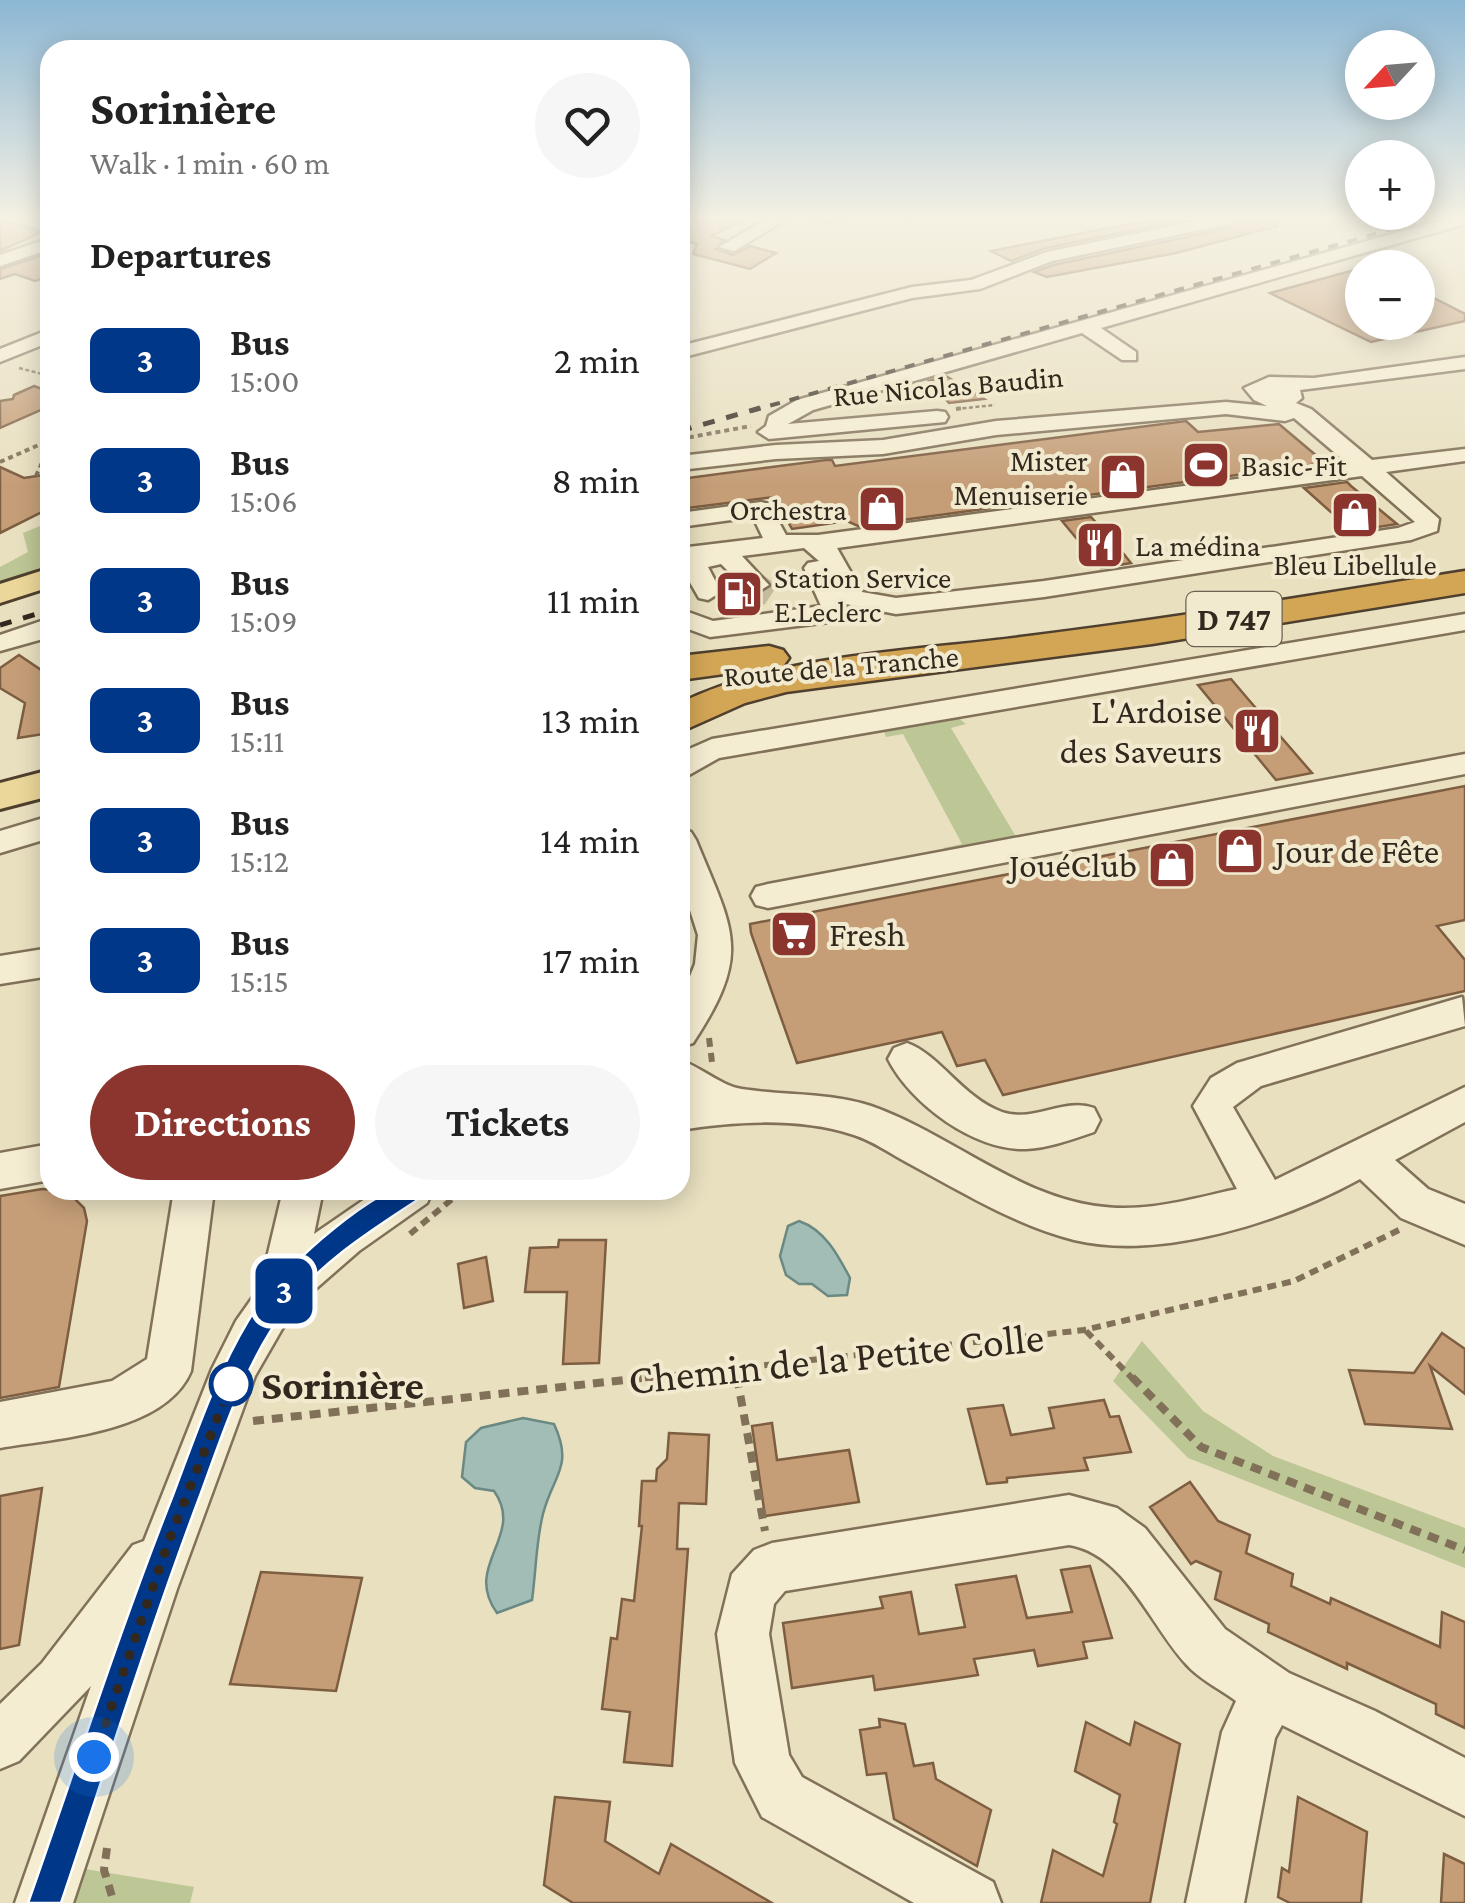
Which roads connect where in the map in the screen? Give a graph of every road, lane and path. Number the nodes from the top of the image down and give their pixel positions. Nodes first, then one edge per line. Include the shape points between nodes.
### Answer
1 (854, 308) edge
2 (1145, 308) edge
3 (1134, 311) junction
4 (1198, 313) dead end
5 (1084, 326) junction
6 (40, 340) edge
7 (690, 349) edge
8 (4, 354) edge
9 (1129, 356) dead end
10 (36, 362) dead end
11 (1465, 363) edge
12 (844, 394) junction
13 (1279, 396) junction
14 (1000, 405) dead end
15 (947, 410) dead end
16 (777, 427) junction
17 (824, 427) junction
18 (690, 439) edge
19 (690, 441) edge
20 (40, 444) edge
21 (1462, 455) dead end
22 (0, 462) edge
23 (690, 462) edge
24 (1369, 467) junction
25 (40, 468) edge
26 (36, 476) dead end
27 (690, 519) edge
28 (690, 529) edge
29 (795, 542) junction
30 (1465, 560) edge
31 (702, 571) edge
32 (40, 580) edge
33 (1465, 582) edge
34 (831, 593) junction
35 (0, 594) edge
36 (769, 594) junction
37 (690, 622) edge
38 (1465, 622) edge
39 (40, 634) edge
40 (0, 644) edge
41 (1002, 650) junction
42 (690, 668) edge
43 (690, 683) edge
44 (690, 713) edge
45 (690, 760) edge
46 (1465, 764) edge
47 (40, 772) edge
48 (0, 782) edge
49 (40, 786) edge
50 (0, 796) edge
51 (40, 830) edge
52 (0, 842) edge
53 (690, 865) edge
54 (768, 896) dead end
55 (40, 964) edge
56 (0, 970) edge
57 (693, 986) edge
58 (1462, 1012) dead end
59 (690, 1018) edge
60 (907, 1059) dead end
61 (690, 1081) edge
62 (1465, 1103) edge
63 (732, 1104) junction
64 (690, 1111) edge
65 (1080, 1120) dead end
66 (984, 1122) junction
67 (1376, 1153) junction
68 (40, 1164) edge
69 (953, 1168) junction
70 (0, 1171) edge
71 (193, 1200) edge
72 (301, 1200) edge
73 (399, 1200) edge
74 (453, 1200) edge
75 (1266, 1202) junction
76 (1452, 1218) edge
77 (400, 1239) dead end
78 (280, 1295) junction
79 (1084, 1330) junction
80 (736, 1369) junction
81 (249, 1404) dead end
82 (0, 1425) edge
83 (170, 1538) junction
84 (1465, 1550) edge
85 (772, 1568) junction
86 (1270, 1692) junction
87 (0, 1742) edge
88 (1465, 1788) edge
89 (108, 1840) dead end
90 (44, 1903) edge
91 (114, 1903) edge
92 (972, 1903) edge
93 (1215, 1903) edge

1 - 7 street
2 - 3 street
3 - 4 street via 1165,322
3 - 5 street
5 - 9 street
5 - 12 street
6 - 8 street
8 - 10 street
11 - 13 street, Rue Nicolas Baudin via 1314,384
12 - 16 street via 786,412
12 - 17 street via 822,407
13 - 17 street, Rue Nicolas Baudin via 1222,394
13 - 23 street via 1272,416 1226,408
13 - 24 street
14 - 15 path
16 - 17 street, Rue Nicolas Baudin
16 - 18 path via 720,429
16 - 19 street, Rue Nicolas Baudin
20 - 22 path
21 - 24 street
24 - 29 street
24 - 29 street via 1428,526 1088,583 896,606 852,597 827,552
25 - 26 path
27 - 29 street via 761,509
28 - 31 street
29 - 31 street
29 - 34 street
30 - 42 highway, Route de la Tranche / D 747
31 - 36 street
31 - 36 street via 724,608
32 - 35 main road
33 - 41 highway, D 747
34 - 36 street
34 - 37 street via 834,606 819,617 710,629
38 - 45 street via 712,749
39 - 40 street
41 - 43 highway, Route de la Tranche / D 747
41 - 44 highway via 785,680
46 - 54 street
47 - 48 main road
49 - 50 main road
51 - 52 street
53 - 57 street via 714,924 715,947
55 - 56 street
57 - 59 street
58 - 75 street via 1250,1074 1225,1089 1212,1106
60 - 66 street
61 - 63 street
62 - 67 street
63 - 64 street
63 - 69 street via 865,1121
65 - 66 street via 1019,1132
66 - 69 street
67 - 75 street
67 - 76 street via 1416,1204
68 - 70 street
69 - 75 street via 1075,1222 1172,1222
71 - 82 street via 168,1371 127,1400
72 - 78 street
73 - 78 street via 335,1242
74 - 77 path
76 - 79 path, Chemin de la Petite Colle via 1294,1281
78 - 83 street via 233,1380
79 - 80 path, Chemin de la Petite Colle
79 - 84 path via 1200,1447
80 - 81 path, Chemin de la Petite Colle via 242,1422
80 - 85 path
83 - 87 street via 62,1682
83 - 90 street
85 - 86 street via 1069,1520 1100,1525 1126,1546 1206,1648
85 - 92 street via 750,1592 743,1634 763,1763 782,1796
86 - 88 street
86 - 93 street via 1249,1732
89 - 91 path via 104,1870

